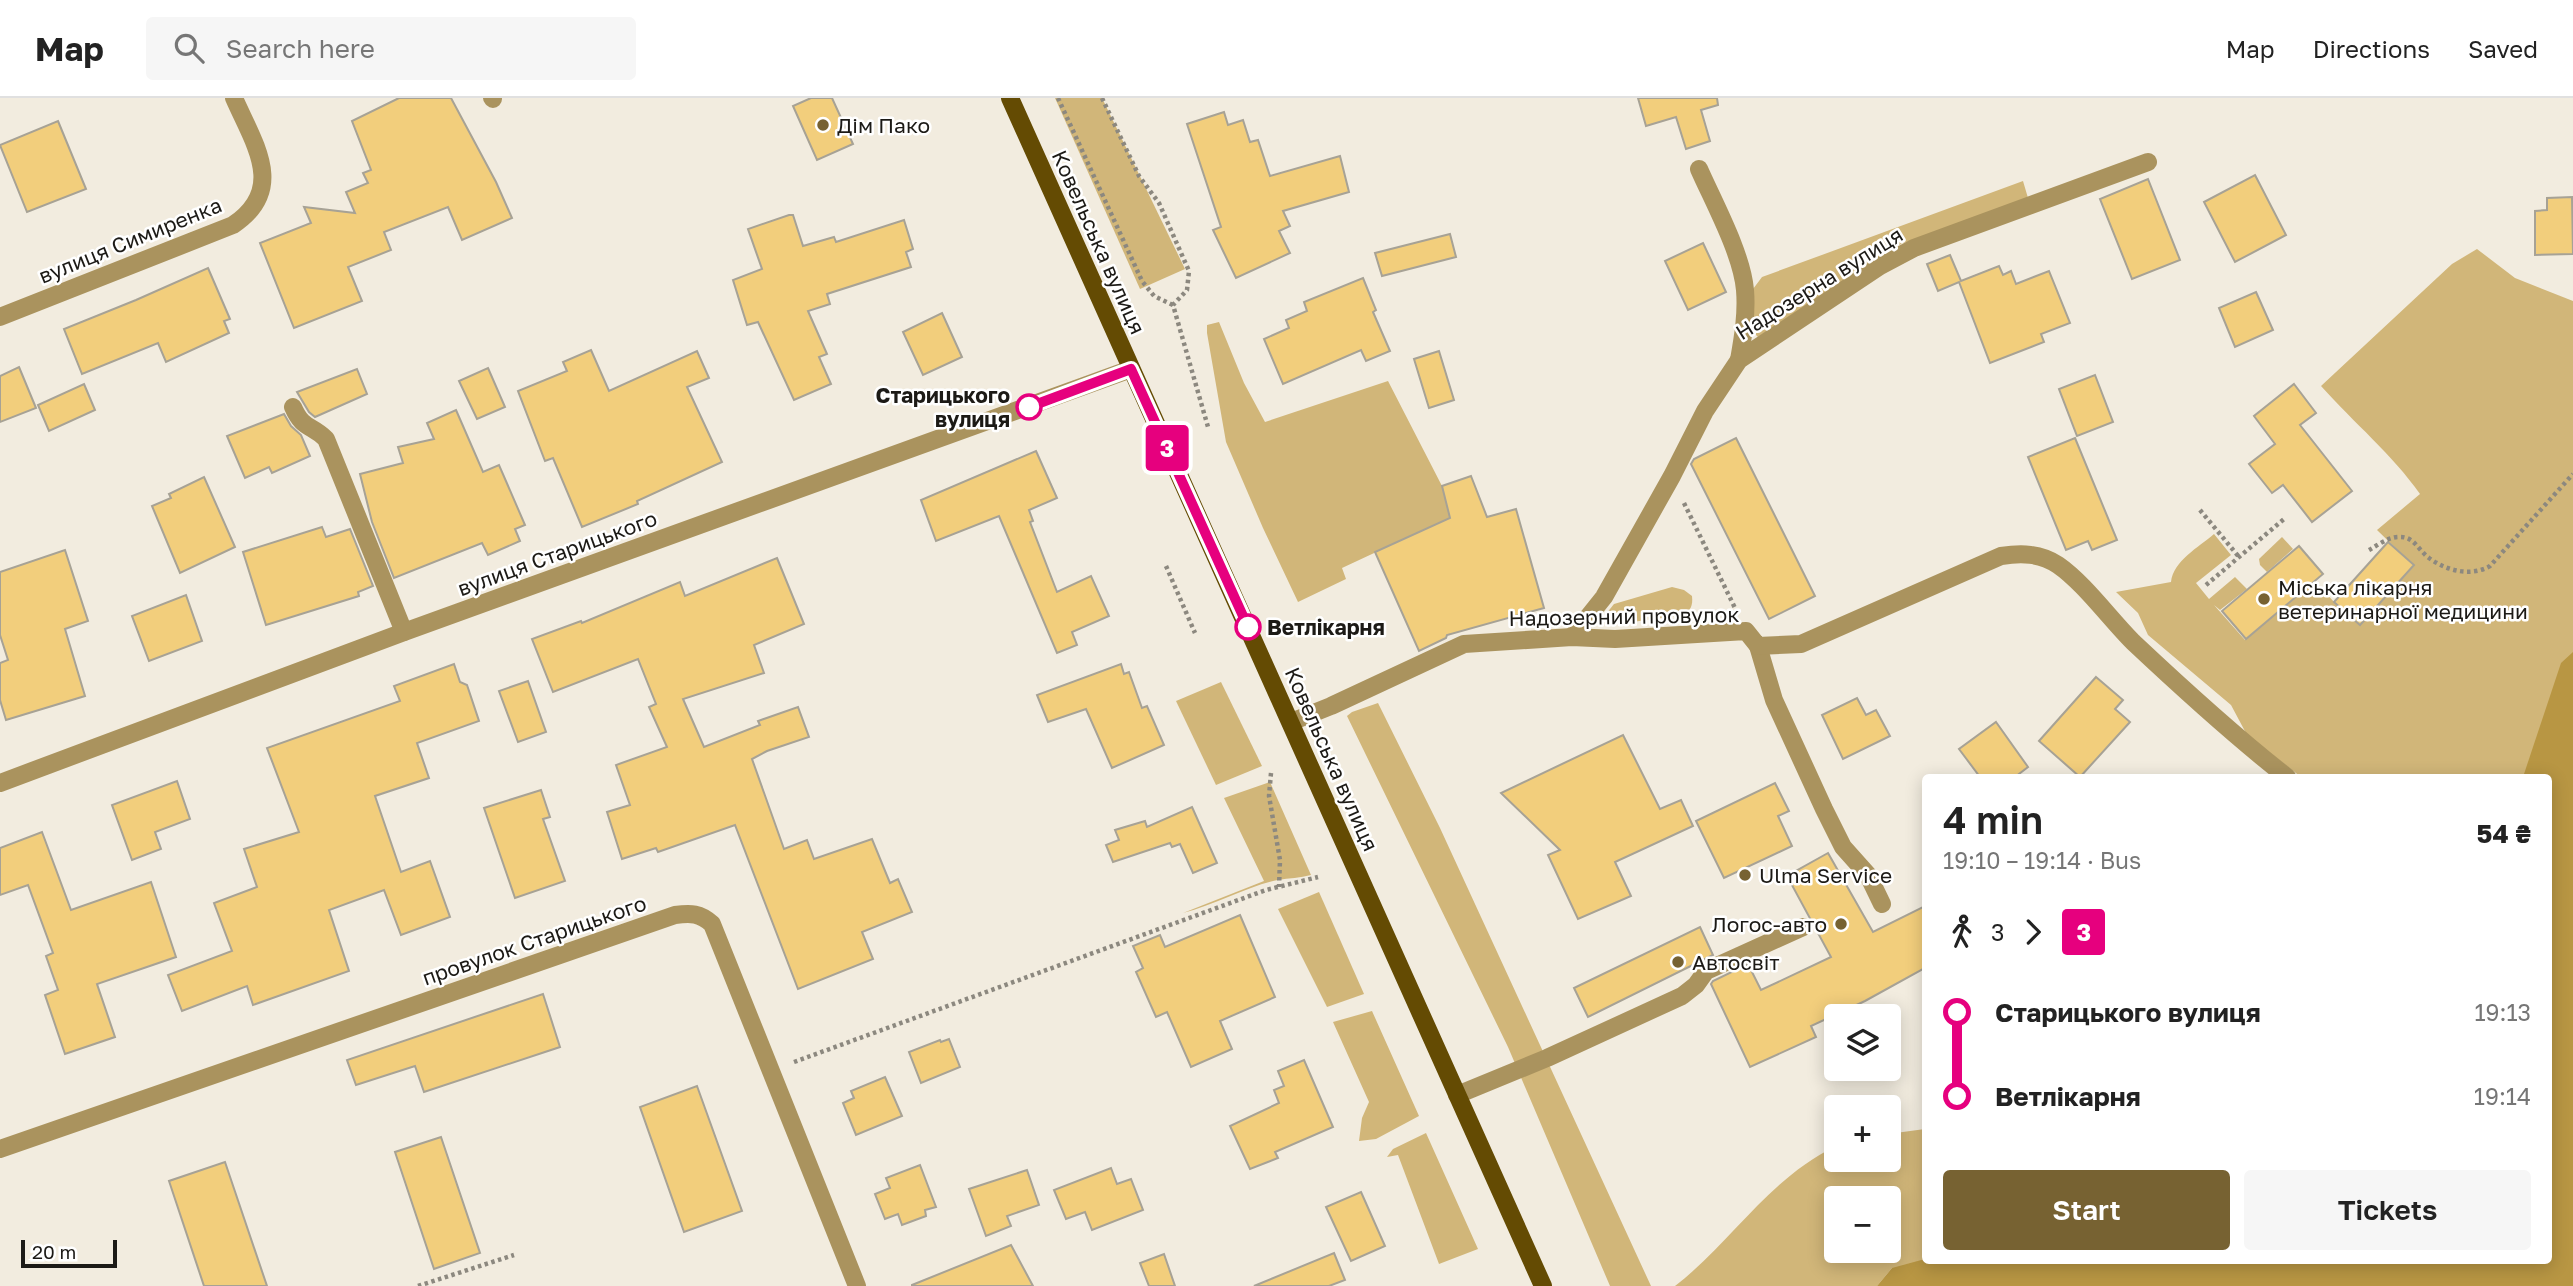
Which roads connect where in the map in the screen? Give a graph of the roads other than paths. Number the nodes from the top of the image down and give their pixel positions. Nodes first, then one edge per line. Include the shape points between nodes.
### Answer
1 (234, 98) edge
2 (1010, 98) edge
3 (2148, 162) dead end
4 (1699, 169) dead end
5 (0, 317) edge
6 (1739, 360) junction
7 (1131, 369) junction
8 (293, 407) dead end
9 (404, 632) junction
10 (1572, 637) junction
11 (1758, 646) junction
12 (1291, 722) junction
13 (2283, 774) edge
14 (0, 783) edge
15 (1882, 904) dead end
16 (1803, 927) dead end
17 (1457, 1095) junction
18 (0, 1149) edge
19 (857, 1286) edge
20 (1543, 1286) edge

1 - 5 street, вулиця Симиренка via 264,172 263,188 247,216
2 - 7 main road, Ковельська вулиця
3 - 6 street, Надозерна вулиця via 1914,248
4 - 6 street via 1740,266 1745,289
6 - 10 street, Надозерна вулиця via 1704,411 1604,597
7 - 9 street, вулиця Старицького
7 - 12 main road, Ковельська вулиця
8 - 9 street via 299,421 326,439
9 - 14 street, вулиця Старицького
10 - 11 street, Надозерний провулок via 1746,631
10 - 12 street, Надозерний провулок via 1464,644
11 - 13 street, Надозерний провулок via 1801,644 2001,556 2040,557 2058,565 2132,640
11 - 15 street via 1774,700 1824,809 1843,847 1868,875
12 - 17 main road, Ковельська вулиця
16 - 17 street via 1706,971 1682,996
17 - 20 main road, Ковельська вулиця
18 - 19 street, провулок Старицького via 691,913 712,924

